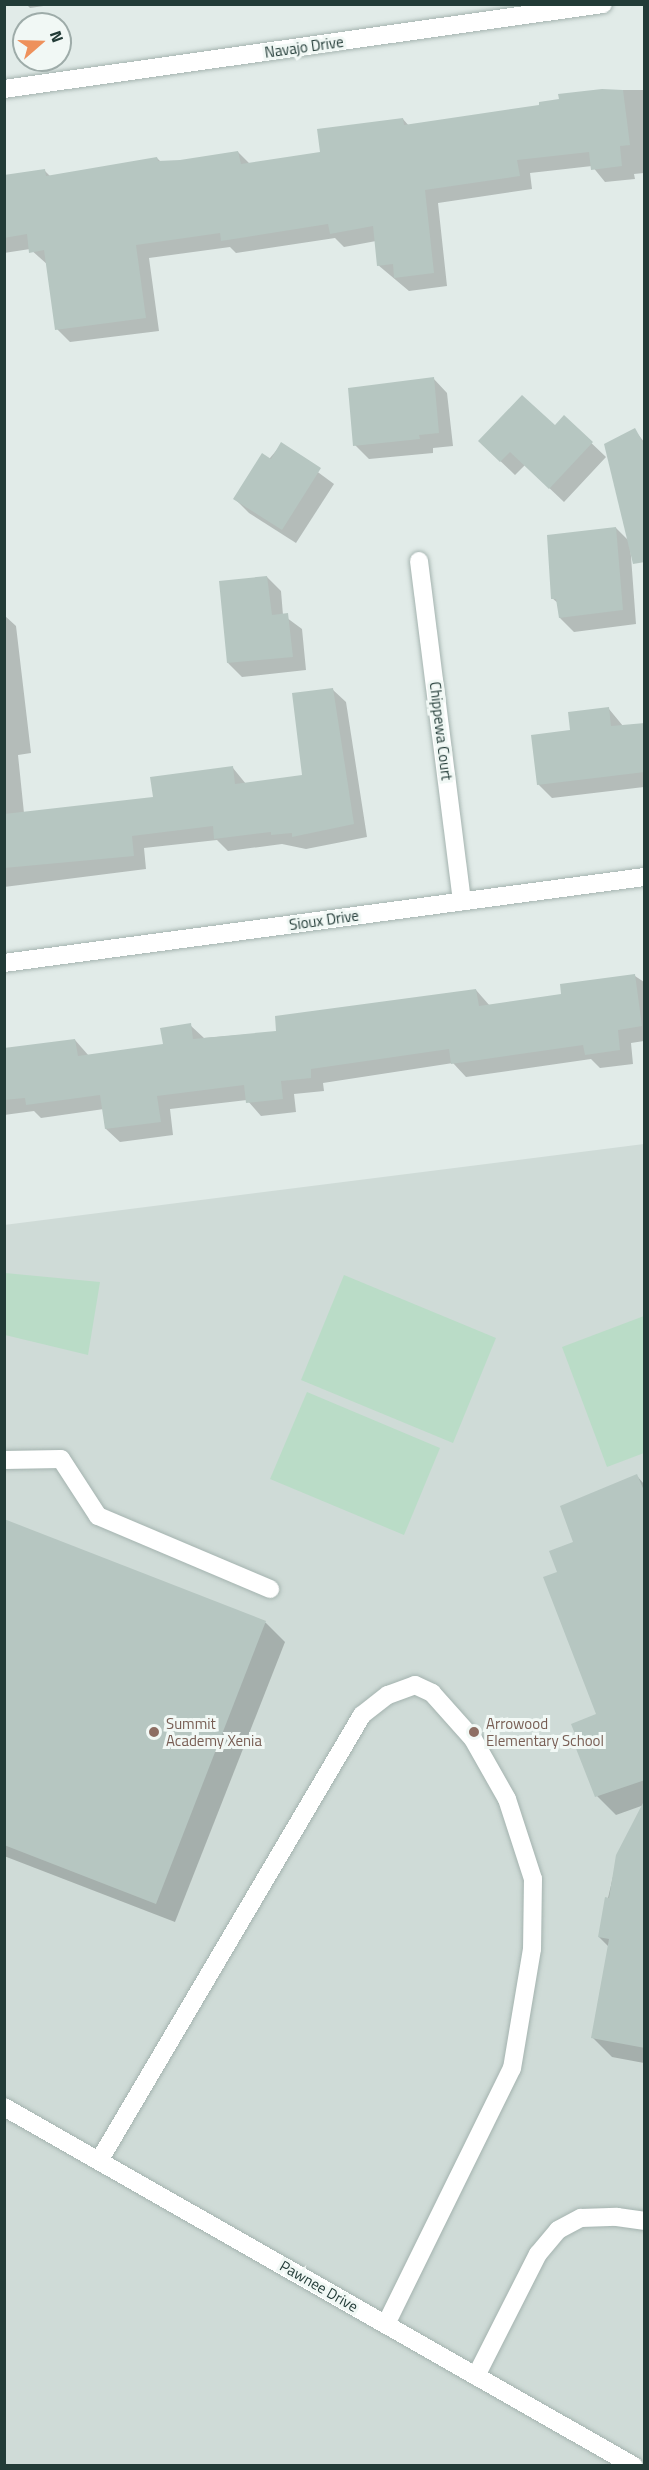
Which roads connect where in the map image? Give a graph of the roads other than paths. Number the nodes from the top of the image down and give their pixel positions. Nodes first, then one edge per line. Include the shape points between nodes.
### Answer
1 (603, 4) edge
2 (4, 89) edge
3 (419, 561) dead end
4 (645, 877) edge
5 (462, 901) junction
6 (4, 963) edge
7 (4, 1460) edge
8 (270, 1589) dead end
9 (4, 2107) edge
10 (99, 2161) junction
11 (645, 2221) edge
12 (386, 2324) junction
13 (476, 2376) junction
14 (634, 2466) edge

1 - 2 street, Navajo Drive
3 - 5 street, Chippewa Court
4 - 5 street, Sioux Drive
5 - 6 street, Sioux Drive
7 - 8 street via 61,1459 98,1516
9 - 10 street, Pawnee Drive
10 - 12 street, Pawnee Drive
10 - 12 street via 362,1715 388,1695 415,1685 432,1693 473,1739 507,1799 533,1880 532,1949 512,2068
11 - 13 street via 581,2218 558,2230 538,2254
12 - 13 street, Pawnee Drive
13 - 14 street, Pawnee Drive

